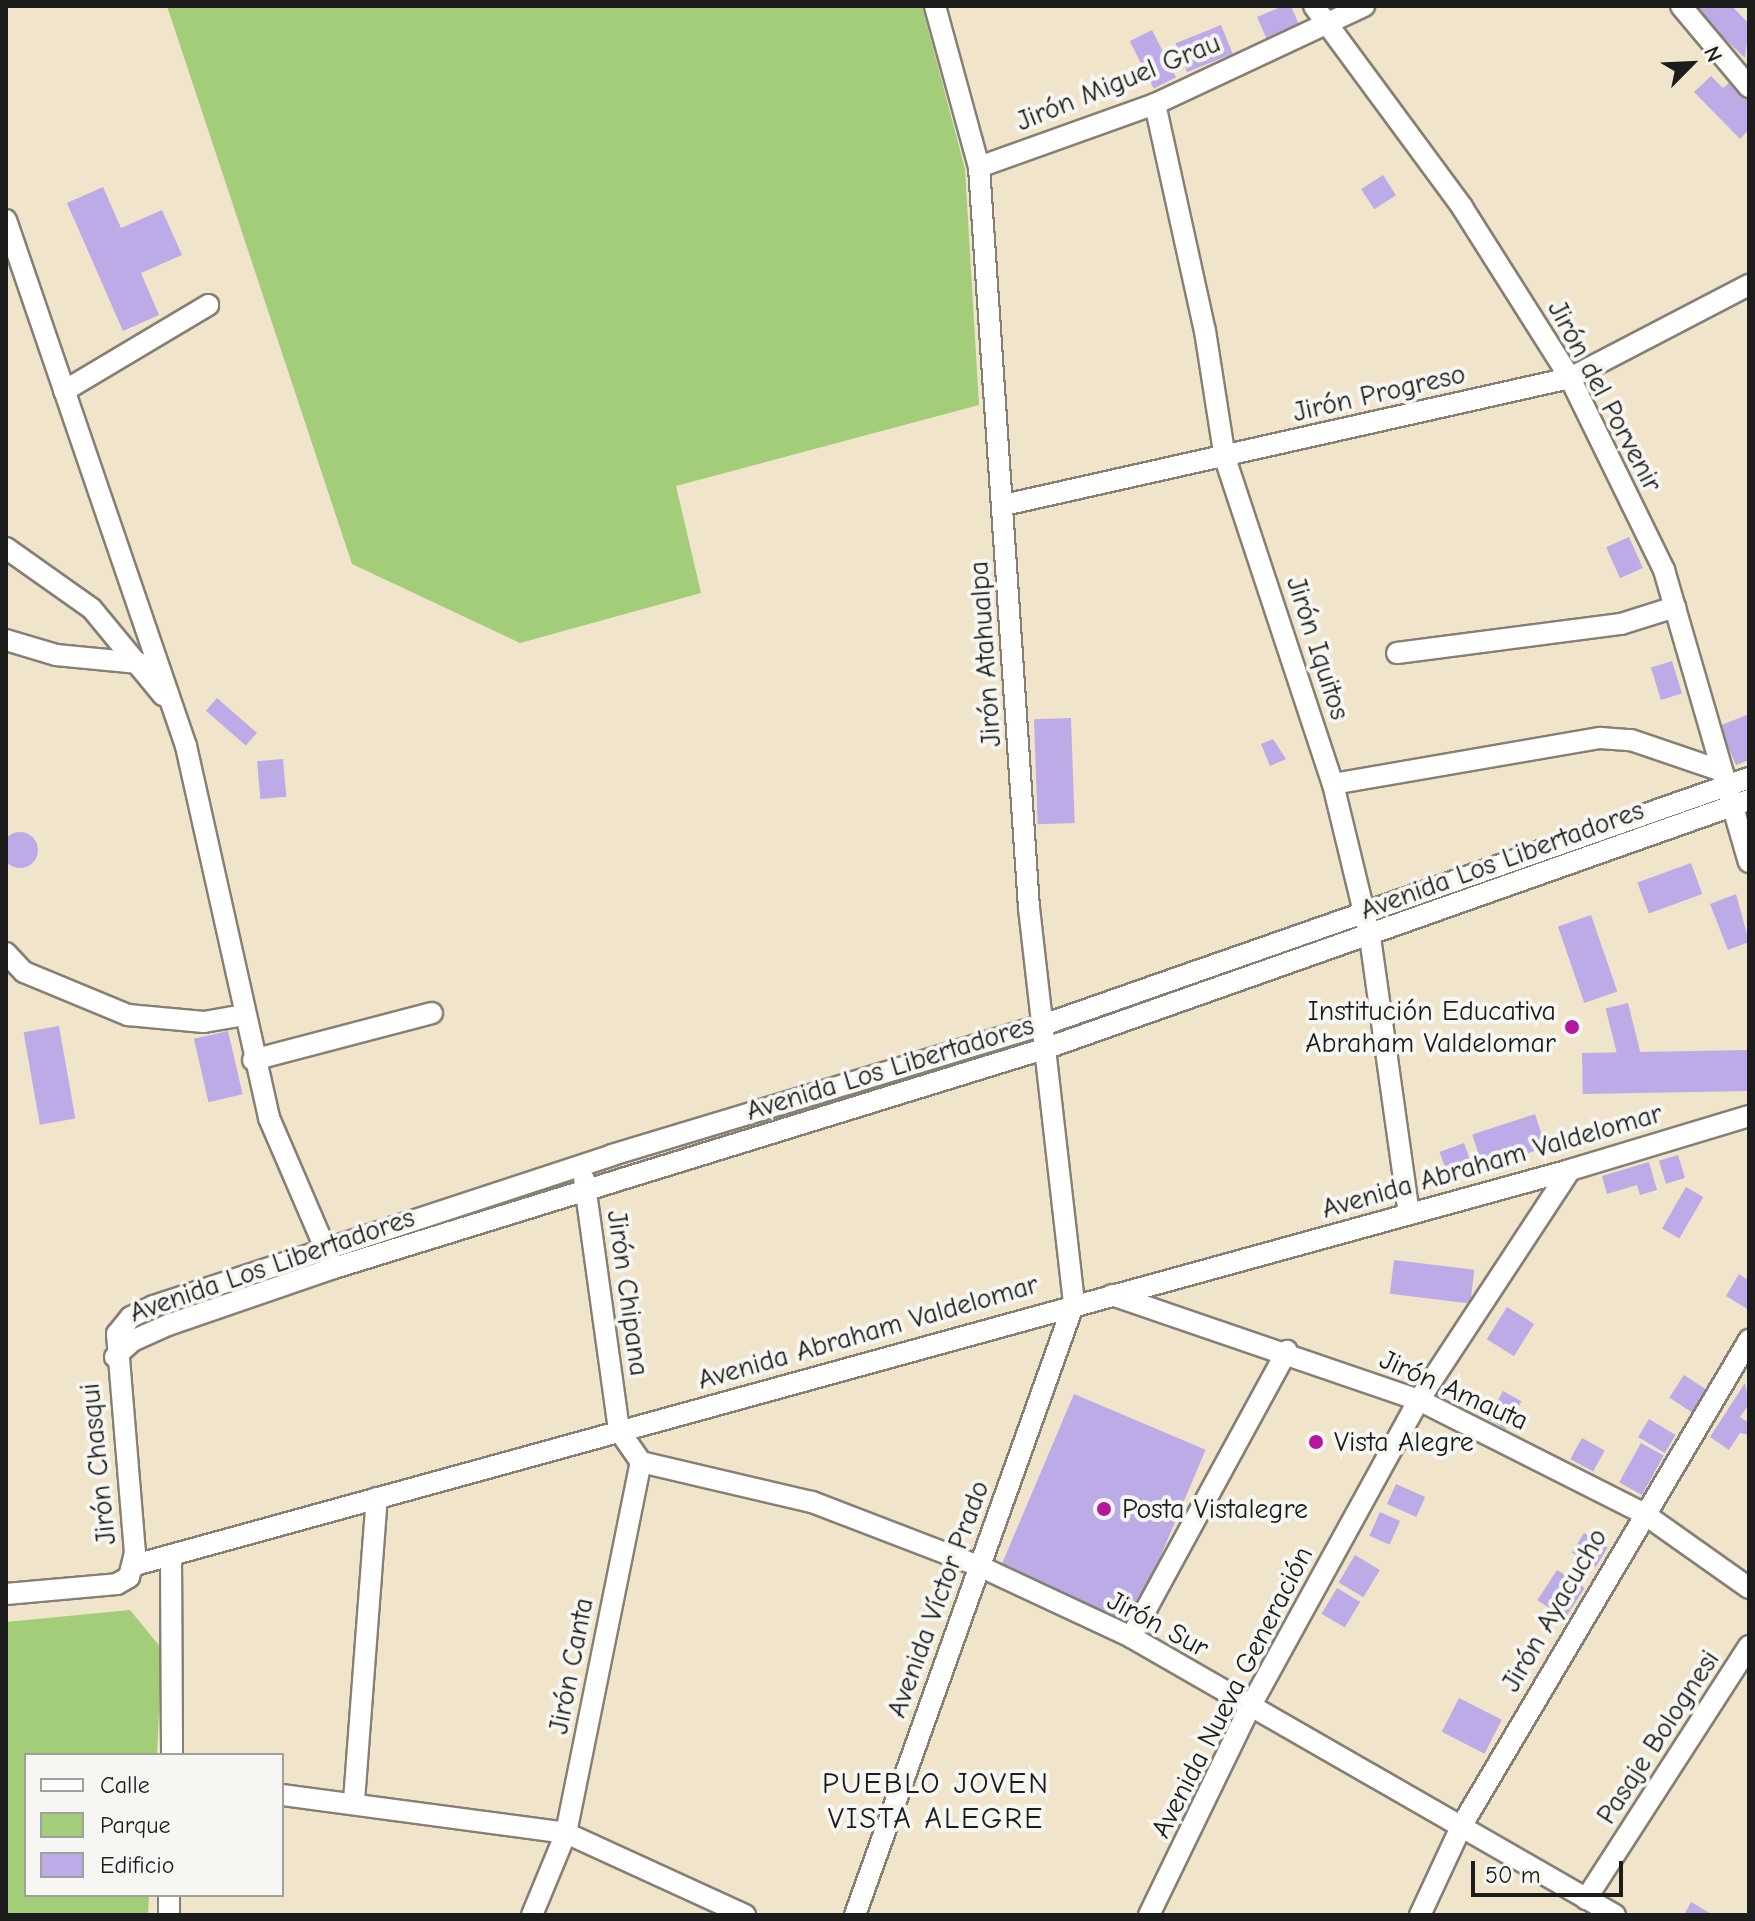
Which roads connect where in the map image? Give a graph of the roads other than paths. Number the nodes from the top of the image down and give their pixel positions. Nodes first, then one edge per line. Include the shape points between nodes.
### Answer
1 (935, 6) edge
2 (1314, 6) edge
3 (1364, 6) edge
4 (1681, 6) edge
5 (1327, 23) junction
6 (1749, 87) edge
7 (1155, 104) junction
8 (979, 167) junction
9 (6, 220) edge
10 (1749, 285) edge
11 (208, 305) dead end
12 (1570, 378) junction
13 (64, 391) junction
14 (1225, 458) junction
15 (1004, 505) junction
16 (6, 548) edge
17 (1675, 607) junction
18 (6, 640) edge
19 (1397, 653) dead end
20 (139, 663) junction
21 (175, 711) junction
22 (1749, 778) edge
23 (1333, 784) junction
24 (1731, 791) edge
25 (1749, 862) edge
26 (1364, 912) junction
27 (1370, 937) junction
28 (6, 953) edge
29 (432, 1013) dead end
30 (243, 1015) junction
31 (1043, 1025) junction
32 (1047, 1048) junction
33 (253, 1060) junction
34 (759, 1110) junction
35 (1749, 1116) edge
36 (694, 1130) junction
37 (766, 1135) junction
38 (703, 1155) junction
39 (581, 1165) junction
40 (1570, 1170) junction
41 (586, 1191) junction
42 (1409, 1214) junction
43 (325, 1248) junction
44 (334, 1268) junction
45 (1112, 1295) junction
46 (1074, 1303) junction
47 (1749, 1340) edge
48 (1287, 1351) junction
49 (115, 1357) junction
50 (1419, 1400) junction
51 (619, 1430) junction
52 (641, 1462) junction
53 (377, 1498) junction
54 (1643, 1513) junction
55 (171, 1556) junction
56 (135, 1565) junction
57 (979, 1566) junction
58 (1749, 1588) edge
59 (6, 1594) edge
60 (1131, 1637) junction
61 (1749, 1646) edge
62 (1250, 1707) junction
63 (172, 1753) edge
64 (284, 1795) edge
65 (354, 1801) junction
66 (1462, 1825) junction
67 (566, 1833) junction
68 (1586, 1899) junction
69 (532, 1915) edge
70 (745, 1915) edge
71 (855, 1915) edge
72 (1149, 1915) edge
73 (1420, 1915) edge
74 (1615, 1915) edge

1 - 8 street, Jirón Atahualpa
2 - 5 street, Jirón del Porvenir
3 - 5 street, Jirón Miguel Grau
4 - 6 street
5 - 7 street, Jirón Miguel Grau
5 - 12 street, Jirón del Porvenir via 1462,207
7 - 8 street, Jirón Miguel Grau
7 - 14 street, Jirón Iquitos via 1205,331
8 - 15 street, Jirón Atahualpa
9 - 13 street
10 - 12 street, Jirón Progreso
11 - 13 street
12 - 14 street, Jirón Progreso
12 - 17 street, Jirón del Porvenir via 1664,570
13 - 21 street
14 - 15 street, Jirón Progreso
14 - 23 street, Jirón Iquitos
15 - 31 street, Jirón Atahualpa via 1029,908
16 - 20 street via 92,609
17 - 19 street via 1621,624
17 - 24 street, Jirón del Porvenir
18 - 20 street via 56,655
20 - 21 street
21 - 30 street
22 - 24 street, Avenida Los Libertadores
23 - 24 street via 1600,738 1631,740
23 - 26 street, Jirón Iquitos
24 - 25 street, Jirón del Porvenir
24 - 26 street, Avenida Los Libertadores
24 - 27 street, Avenida Los Libertadores
26 - 27 street, Jirón Iquitos
26 - 31 street, Avenida Los Libertadores
27 - 32 street, Avenida Los Libertadores
27 - 42 street, Jirón Iquitos
28 - 30 street via 24,972 128,1015 204,1022
29 - 33 street
30 - 33 street
31 - 32 street, Jirón Atahualpa
31 - 34 street, Avenida Los Libertadores
32 - 37 street, Avenida Los Libertadores
32 - 46 street, Jirón Atahualpa
33 - 43 street via 269,1118
34 - 36 street, Avenida Los Libertadores
34 - 37 street
35 - 40 street, Avenida Abraham Valdelomar
36 - 38 street
36 - 39 street, Avenida Los Libertadores
37 - 38 street, Avenida Los Libertadores
38 - 41 street, Avenida Los Libertadores
39 - 41 street, Jirón Chipana
39 - 43 street, Avenida Los Libertadores
40 - 42 street, Avenida Abraham Valdelomar
40 - 50 street, Avenida Nueva Generación
41 - 44 street, Avenida Los Libertadores
41 - 51 street, Jirón Chipana
42 - 45 street, Avenida Abraham Valdelomar
43 - 44 street
43 - 49 street, Avenida Los Libertadores via 131,1317 117,1334
44 - 49 street, Avenida Los Libertadores via 168,1325 132,1341
45 - 46 street, Avenida Abraham Valdelomar
45 - 48 street, Jirón Amauta
46 - 51 street, Avenida Abraham Valdelomar via 913,1353
46 - 57 street, Avenida Víctor Prado
47 - 54 street, Jirón Ayacucho
48 - 50 street, Jirón Amauta
48 - 60 street
49 - 56 street, Jirón Chasqui
50 - 54 street, Jirón Amauta
50 - 62 street, Avenida Nueva Generación
51 - 52 street
51 - 53 street, Avenida Abraham Valdelomar
52 - 57 street, Jirón Sur via 812,1502
52 - 67 street, Jirón Canta
53 - 55 street, Avenida Abraham Valdelomar
53 - 65 street
54 - 58 street, Jirón Amauta
54 - 66 street, Jirón Ayacucho
55 - 56 street, Avenida Abraham Valdelomar
55 - 63 street
56 - 59 street, Avenida Abraham Valdelomar via 117,1584
57 - 60 street, Jirón Sur
57 - 71 street, Avenida Víctor Prado
60 - 62 street, Jirón Sur
61 - 68 street, Pasaje Bolognesi
62 - 66 street, Jirón Sur
62 - 72 street, Avenida Nueva Generación
64 - 65 street
65 - 67 street
66 - 68 street, Jirón Sur
66 - 73 street, Jirón Ayacucho
67 - 69 street, Jirón Canta
67 - 70 street
68 - 74 street, Jirón Sur

